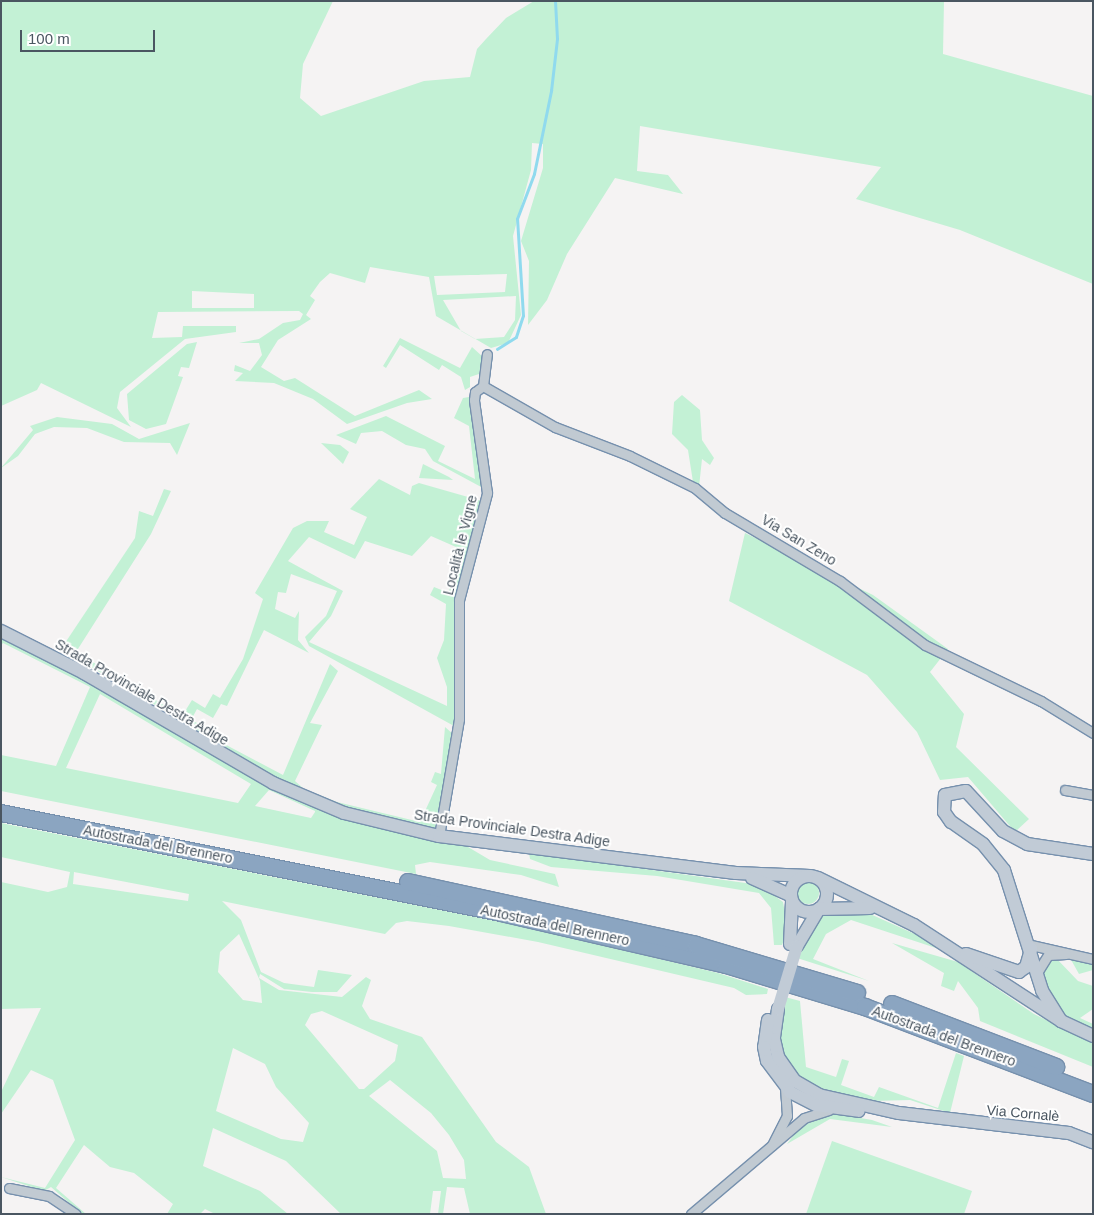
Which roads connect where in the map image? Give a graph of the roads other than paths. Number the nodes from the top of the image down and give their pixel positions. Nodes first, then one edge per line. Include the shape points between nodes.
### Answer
1 (487, 354) dead end
2 (483, 386) junction
3 (1, 631) edge
4 (1093, 733) edge
5 (1065, 790) dead end
6 (1093, 795) edge
7 (1, 801) edge
8 (1, 813) edge
9 (439, 836) junction
10 (1093, 854) edge
11 (736, 873) junction
12 (814, 877) junction
13 (791, 898) junction
14 (820, 909) junction
15 (887, 912) junction
16 (793, 945) junction
17 (1031, 945) junction
18 (963, 954) junction
19 (1079, 955) junction
20 (1093, 959) edge
21 (1038, 971) junction
22 (1019, 994) junction
23 (1061, 1021) junction
24 (1093, 1036) edge
25 (1093, 1082) edge
26 (790, 1084) junction
27 (1093, 1094) edge
28 (819, 1095) junction
29 (804, 1099) junction
30 (834, 1109) junction
31 (899, 1113) junction
32 (786, 1119) junction
33 (802, 1121) junction
34 (1093, 1142) edge
35 (762, 1158) junction
36 (9, 1188) dead end
37 (76, 1214) edge
38 (691, 1214) edge

1 - 2 street, Località le Vigne
2 - 4 street, Via San Zeno via 555,428 630,456 695,488 725,513 840,581 925,645 1041,701
2 - 9 street, Località le Vigne via 475,392 474,400 487,493 460,600 459,719
3 - 9 main road, Strada Provinciale Destra Adige via 84,673 273,783 344,813
5 - 6 street
7 - 25 highway, Autostrada del Brennero via 503,901 696,945 794,972 958,1027
8 - 27 highway, Autostrada del Brennero via 519,916 726,965 874,1010
9 - 11 main road, Strada Provinciale Destra Adige
10 - 17 main road via 1027,844 1003,831 966,791 945,795 944,812 951,822 983,844 1004,870
11 - 12 main road, Strada Provinciale Destra Adige
11 - 13 main road, Strada Provinciale Destra Adige
12 - 13 main road via 794,883
12 - 14 main road via 827,896
12 - 15 main road, Strada Provinciale Destra Adige
13 - 14 main road via 804,912
13 - 16 main road
14 - 15 main road, Strada Provinciale Destra Adige via 852,905
14 - 16 main road
15 - 18 main road, Strada Provinciale Destra Adige
16 - 26 main road, bridge via 775,1008 774,1047
17 - 18 main road via 1028,963 1019,972 981,956
17 - 19 street
17 - 21 main road
18 - 22 main road, Strada Provinciale Destra Adige
19 - 20 street
19 - 21 street via 1048,955
21 - 22 main road via 1032,986
21 - 23 main road via 1046,1000
22 - 23 main road, Strada Provinciale Destra Adige
23 - 24 main road, Strada Provinciale Destra Adige
26 - 28 main road
26 - 29 main road
26 - 32 street
28 - 29 street
28 - 31 main road
29 - 30 main road
29 - 32 street
29 - 33 street
30 - 31 main road
30 - 33 street
31 - 34 main road, Via Cornalè via 1069,1133
32 - 35 street
33 - 35 street
35 - 38 street
36 - 37 street via 49,1196

